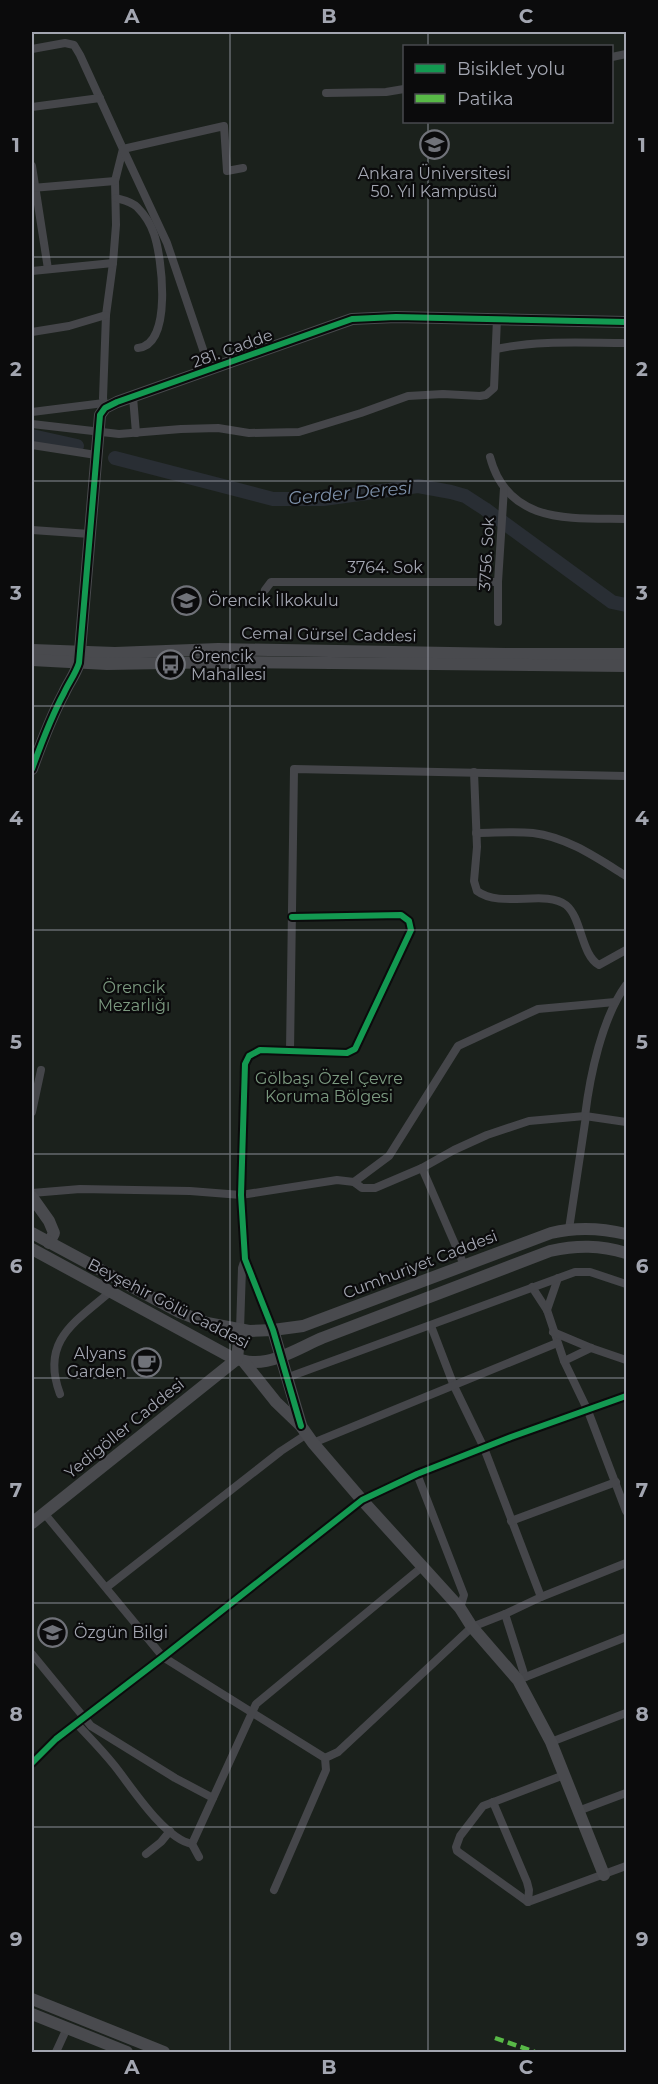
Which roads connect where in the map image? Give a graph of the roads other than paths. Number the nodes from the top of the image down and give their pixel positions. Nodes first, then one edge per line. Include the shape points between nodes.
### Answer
1 (32, 50) edge
2 (403, 89) edge
3 (326, 93) dead end
4 (100, 98) junction
5 (32, 107) edge
6 (123, 149) junction
7 (32, 166) edge
8 (243, 168) dead end
9 (116, 181) junction
10 (34, 188) edge
11 (116, 198) junction
12 (113, 263) junction
13 (48, 269) junction
14 (32, 271) edge
15 (106, 315) junction
16 (497, 319) junction
17 (627, 322) edge
18 (32, 332) edge
19 (627, 343) edge
20 (138, 348) dead end
21 (496, 349) junction
22 (210, 370) junction
23 (133, 397) junction
24 (105, 405) junction
25 (32, 412) edge
26 (32, 424) edge
27 (98, 431) junction
28 (136, 433) junction
29 (32, 445) edge
30 (96, 455) junction
31 (490, 457) dead end
32 (504, 488) junction
33 (627, 519) edge
34 (32, 530) edge
35 (90, 534) junction
36 (498, 582) junction
37 (268, 586) dead end
38 (498, 622) dead end
39 (32, 650) edge
40 (627, 654) edge
41 (79, 657) junction
42 (32, 660) edge
43 (627, 666) edge
44 (42, 741) junction
45 (32, 751) edge
46 (32, 769) edge
47 (474, 772) junction
48 (627, 776) edge
49 (476, 833) junction
50 (627, 876) edge
51 (292, 917) junction
52 (627, 950) edge
53 (627, 985) edge
54 (623, 994) edge
55 (615, 1002) junction
56 (290, 1051) junction
57 (41, 1070) dead end
58 (32, 1112) edge
59 (585, 1116) junction
60 (627, 1122) edge
61 (422, 1168) junction
62 (354, 1182) junction
63 (32, 1195) edge
64 (242, 1195) junction
65 (569, 1229) junction
66 (627, 1234) edge
67 (32, 1236) edge
68 (50, 1243) junction
69 (32, 1249) edge
70 (64, 1251) junction
71 (627, 1253) edge
72 (245, 1258) junction
73 (58, 1264) junction
74 (464, 1265) junction
75 (558, 1278) junction
76 (627, 1284) edge
77 (532, 1287) junction
78 (110, 1292) junction
79 (547, 1310) junction
80 (431, 1326) junction
81 (240, 1330) junction
82 (273, 1330) junction
83 (553, 1332) junction
84 (557, 1343) junction
85 (591, 1348) junction
86 (296, 1350) joint
87 (279, 1356) junction
88 (241, 1360) junction
89 (627, 1360) edge
90 (564, 1361) junction
91 (286, 1378) junction
92 (454, 1386) junction
93 (60, 1394) dead end
94 (627, 1396) edge
95 (588, 1411) junction
96 (307, 1434) junction
97 (484, 1448) junction
98 (417, 1474) junction
99 (616, 1482) junction
100 (362, 1500) junction
101 (627, 1511) edge
102 (44, 1513) junction
103 (511, 1521) junction
104 (32, 1522) edge
105 (627, 1563) edge
106 (422, 1567) junction
107 (107, 1587) junction
108 (541, 1596) junction
109 (460, 1608) junction
110 (505, 1614) junction
111 (472, 1627) junction
112 (627, 1637) edge
113 (32, 1654) edge
114 (163, 1657) junction
115 (521, 1678) junction
116 (252, 1713) junction
117 (627, 1713) edge
118 (80, 1720) junction
119 (551, 1742) junction
120 (325, 1758) junction
121 (32, 1763) edge
122 (564, 1775) junction
123 (627, 1793) edge
124 (213, 1798) junction
125 (493, 1802) junction
126 (578, 1811) junction
127 (170, 1831) junction
128 (192, 1844) junction
129 (146, 1854) dead end
130 (199, 1857) dead end
131 (627, 1866) edge
132 (604, 1875) junction
133 (274, 1890) dead end
134 (528, 1902) junction
135 (32, 1999) edge
136 (32, 2014) edge
137 (67, 2028) junction
138 (56, 2052) edge
139 (127, 2052) edge
140 (165, 2052) edge

1 - 4 street via 65,43 74,45
2 - 3 street
4 - 5 street
4 - 6 street
6 - 8 street via 224,126 226,171
6 - 9 street
6 - 22 street via 167,243
7 - 10 street
9 - 10 street
9 - 11 street
10 - 13 street
11 - 12 street
11 - 20 street via 136,206 152,228 158,250 162,300 158,333 152,342
12 - 13 street
12 - 15 street
13 - 14 street
15 - 18 street
15 - 24 street
16 - 17 street, 281. Cadde
16 - 21 street
16 - 22 street, 281. Cadde via 352,319
19 - 21 street via 535,344
21 - 28 street via 494,388 486,395 408,396 299,432 249,433 218,428
22 - 23 street, 281. Cadde
23 - 24 street, 281. Cadde
23 - 28 street
24 - 25 street
24 - 27 street
26 - 27 street
27 - 28 street
27 - 30 street
29 - 30 street
30 - 35 street
31 - 32 street
32 - 33 street via 522,503 550,516
32 - 36 street, 3756. Sok
34 - 35 street
35 - 41 street
36 - 37 street, 3764. Sok
36 - 38 street, 3756. Sok
39 - 41 street, Cemal Gürsel Caddesi
40 - 41 street, Cemal Gürsel Caddesi via 218,648
41 - 42 street, Cemal Gürsel Caddesi
41 - 43 street, Cemal Gürsel Caddesi via 107,664
41 - 44 street via 75,675
44 - 45 street
44 - 46 street
47 - 48 street
47 - 49 street
47 - 51 street via 294,769
49 - 50 street via 545,835 582,850
49 - 52 street via 477,891 485,897 556,899 565,904 592,959 599,965
51 - 56 street
51 - 56 street via 401,915 409,921 411,930 355,1049 347,1053
53 - 54 street
54 - 55 street
55 - 59 street via 595,1063
55 - 62 street via 538,1009 458,1046 388,1156
56 - 64 street via 260,1050 247,1060
57 - 58 street
59 - 60 street
59 - 61 street via 542,1118 514,1125
59 - 65 street
61 - 62 street via 375,1188 362,1188
61 - 74 street
62 - 64 street via 337,1180
63 - 64 street via 80,1189
63 - 68 street via 52,1227
64 - 72 street
65 - 66 street, Cumhuriyet Caddesi
65 - 74 street, Cumhuriyet Caddesi
67 - 68 street, Cumhuriyet Caddesi
68 - 70 street, Cumhuriyet Caddesi
69 - 73 street, Beyşehir Gölü Caddesi
70 - 73 street
70 - 81 street, Cumhuriyet Caddesi via 179,1312
71 - 86 street, Cumhuriyet Caddesi via 596,1246 550,1251
72 - 81 street
72 - 82 street
73 - 78 street, Beyşehir Gölü Caddesi
74 - 82 street, Cumhuriyet Caddesi via 303,1326
75 - 76 street via 581,1271
75 - 77 street
75 - 79 street
77 - 79 street
77 - 80 street
78 - 88 street, Beyşehir Gölü Caddesi
78 - 93 street via 62,1335 55,1357
79 - 83 street
80 - 91 street
80 - 92 street
81 - 82 street, Cumhuriyet Caddesi
81 - 88 street
82 - 87 street
83 - 84 street
83 - 85 street
84 - 90 street
84 - 92 street
85 - 89 street
85 - 90 street
86 - 87 street, Beyşehir Gölü Caddesi
87 - 88 street, Beyşehir Gölü Caddesi via 258,1362
87 - 91 street
88 - 96 street
88 - 102 street, Yedigöller Caddesi
90 - 95 street
91 - 96 street
92 - 96 street
92 - 97 street
94 - 95 street
95 - 97 street
95 - 99 street
96 - 100 street
96 - 107 street via 281,1450
97 - 98 street
97 - 103 street
98 - 100 street
98 - 109 street via 464,1594
99 - 101 street
99 - 103 street
100 - 106 street
100 - 114 street
102 - 104 street, Yedigöller Caddesi
102 - 107 street
103 - 108 street
105 - 108 street
106 - 109 street
106 - 116 street via 256,1704
107 - 114 street
108 - 110 street
109 - 111 street
110 - 111 street
110 - 115 street
111 - 115 street
111 - 120 street via 338,1752
112 - 115 street
113 - 118 street
114 - 116 street
114 - 118 street
115 - 119 street
116 - 120 street
116 - 124 street
117 - 119 street
118 - 121 street
118 - 124 street
118 - 127 street via 158,1821
119 - 122 street
120 - 133 street via 326,1770
122 - 125 street
122 - 126 street
123 - 126 street
124 - 128 street
125 - 134 street via 527,1882
125 - 134 street via 476,1814 460,1836 457,1851
126 - 132 street
127 - 128 street
127 - 129 street
128 - 130 street
131 - 132 street
132 - 134 street
135 - 140 street
136 - 137 street
137 - 138 street
137 - 139 street

